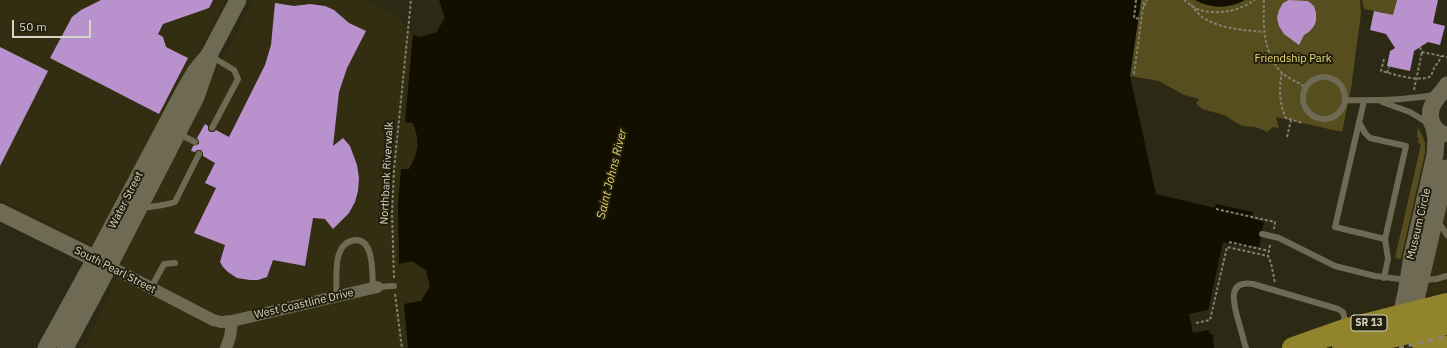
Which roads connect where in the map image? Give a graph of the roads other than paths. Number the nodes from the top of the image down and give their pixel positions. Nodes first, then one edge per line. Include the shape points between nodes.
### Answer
1 (238, 0) edge
2 (210, 55) junction
3 (1444, 91) edge
4 (1345, 100) junction
5 (1364, 101) junction
6 (1379, 101) junction
7 (1359, 122) junction
8 (212, 128) dead end
9 (1438, 129) edge
10 (171, 130) junction
11 (196, 142) dead end
12 (199, 154) dead end
13 (1447, 168) edge
14 (139, 209) junction
15 (1432, 211) junction
16 (0, 212) edge
17 (1262, 234) dead end
18 (1447, 235) edge
19 (1385, 239) junction
20 (102, 263) junction
21 (175, 263) dead end
22 (1447, 276) edge
23 (1384, 278) junction
24 (1414, 280) junction
25 (394, 286) road end
26 (151, 288) junction
27 (375, 288) junction
28 (336, 297) junction
29 (1447, 304) edge
30 (1410, 318) junction
31 (232, 321) junction
32 (1447, 324) edge
33 (1349, 346) edge
34 (1447, 347) edge
35 (46, 348) edge
36 (65, 348) edge
37 (226, 348) edge
38 (1246, 348) edge
39 (1293, 348) edge
40 (1398, 348) edge

1 - 2 street, Water Street
2 - 8 lane via 234,70 238,79
2 - 10 street, Water Street via 189,81
3 - 6 lane via 1414,98
3 - 9 street, Museum Circle via 1431,109 1430,116
4 - 4 lane via 1340,113 1327,120 1314,118 1304,108 1302,101 1305,87 1316,78 1323,77 1337,81 1342,86
4 - 5 lane
5 - 6 lane
5 - 7 lane
6 - 9 lane via 1410,112
7 - 19 lane via 1364,133 1370,138 1406,146
7 - 19 lane via 1335,227
9 - 15 street, Museum Circle
10 - 11 lane
10 - 14 street, Water Street
10 - 20 street, Water Street
12 - 14 lane via 175,202 165,206
13 - 15 street, Museum Circle
14 - 20 street, Water Street
15 - 18 lane
15 - 24 street, Museum Circle via 1411,260
16 - 20 street, South Pearl Street
17 - 23 lane via 1279,238 1335,266
19 - 23 lane via 1388,259
20 - 26 street, South Pearl Street
20 - 35 street, Water Street
20 - 36 street, Water Street
21 - 26 lane via 164,264
22 - 24 lane
23 - 24 lane
24 - 30 street, Museum Circle
25 - 27 lane
26 - 31 street, South Pearl Street via 213,320
27 - 28 street, West Coastline Drive
27 - 28 lane via 367,245 362,241 352,240 341,248 338,256
28 - 31 street, West Coastline Drive
29 - 39 highway, SR 13 via 1351,328
30 - 34 highway via 1413,332 1418,339
30 - 38 lane via 1349,335 1342,312 1338,308 1245,283 1238,286 1233,299
30 - 40 highway via 1397,334
31 - 37 street
32 - 33 highway

